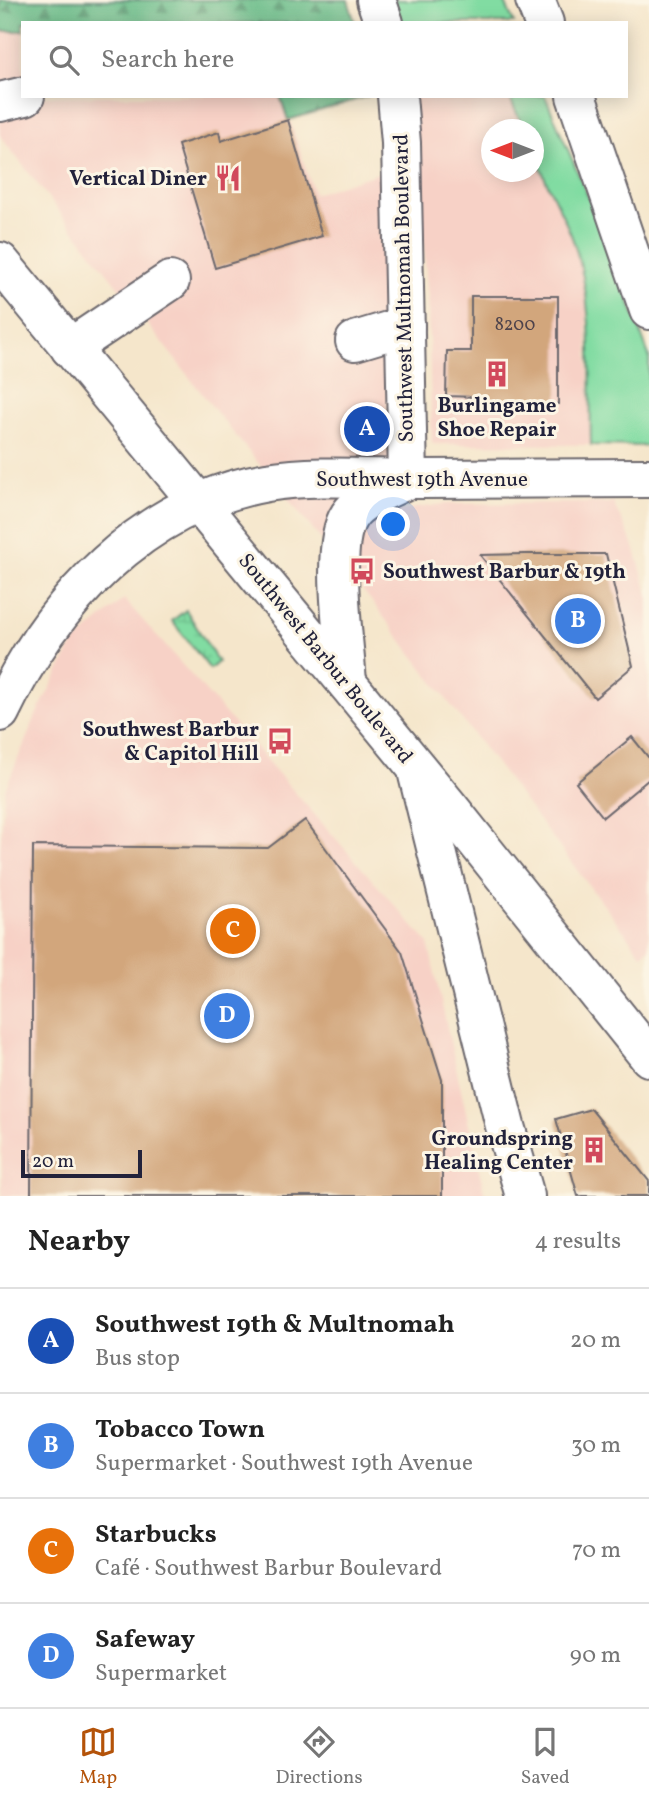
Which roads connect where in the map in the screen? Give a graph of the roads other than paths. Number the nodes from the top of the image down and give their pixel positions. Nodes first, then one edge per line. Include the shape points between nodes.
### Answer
1 (376, 0) edge
2 (535, 0) edge
3 (383, 21) edge
4 (543, 21) edge
5 (21, 97) edge
6 (397, 98) edge
7 (577, 98) edge
8 (0, 102) edge
9 (0, 262) edge
10 (170, 281) dead end
11 (649, 310) edge
12 (405, 326) junction
13 (355, 341) dead end
14 (71, 348) junction
15 (649, 478) edge
16 (408, 479) junction
17 (199, 504) junction
18 (347, 683) junction
19 (0, 712) edge
20 (417, 770) junction
21 (649, 1057) edge
22 (525, 1196) edge

1 - 3 main road
2 - 4 main road
5 - 8 main road
6 - 12 main road, Southwest Multnomah Boulevard
7 - 11 main road
9 - 14 main road, Southwest Barbur Boulevard
10 - 14 main road
12 - 13 main road
12 - 16 main road, Southwest Multnomah Boulevard
14 - 17 main road, Southwest Barbur Boulevard
15 - 16 main road, Southwest 19th Avenue
16 - 17 main road, Southwest 19th Avenue via 270,482
16 - 18 main road via 364,502 349,516 340,542
17 - 18 main road, Southwest Barbur Boulevard
17 - 19 main road, Southwest 19th Avenue via 117,552 80,590 38,641
18 - 20 main road, Southwest Barbur Boulevard
20 - 21 main road, Southwest Barbur Boulevard
20 - 22 main road

